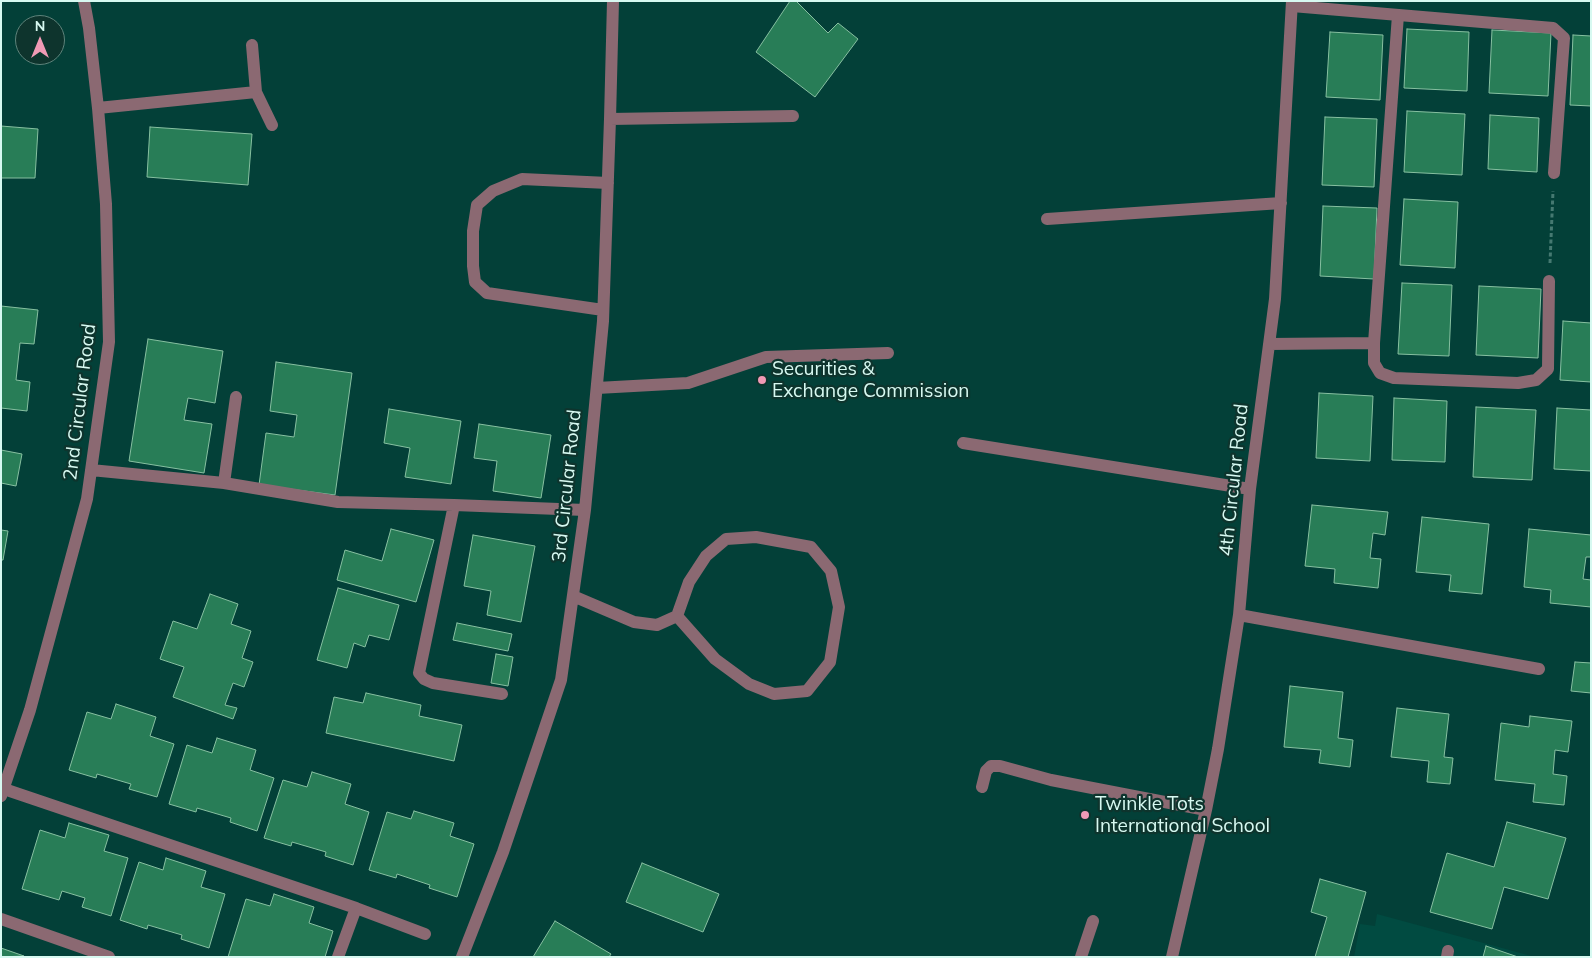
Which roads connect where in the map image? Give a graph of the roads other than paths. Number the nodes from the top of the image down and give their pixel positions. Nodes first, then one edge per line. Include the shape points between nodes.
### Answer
1 (84, 1) edge
2 (613, 1) edge
3 (1292, 4) edge
4 (1398, 15) junction
5 (252, 46) dead end
6 (256, 92) junction
7 (98, 108) junction
8 (793, 116) dead end
9 (610, 119) junction
10 (272, 125) dead end
11 (1554, 173) road end
12 (608, 183) junction
13 (1281, 203) junction
14 (1047, 219) dead end
15 (1549, 281) road end
16 (603, 310) junction
17 (1374, 342) junction
18 (1269, 344) junction
19 (888, 353) dead end
20 (596, 388) junction
21 (236, 397) dead end
22 (963, 443) dead end
23 (91, 470) junction
24 (224, 483) junction
25 (1250, 489) junction
26 (454, 504) junction
27 (586, 510) junction
28 (573, 596) junction
29 (1239, 615) junction
30 (677, 616) junction
31 (1539, 669) dead end
32 (502, 694) dead end
33 (7, 762) edge
34 (982, 787) dead end
35 (3, 792) edge
36 (1206, 810) junction
37 (356, 908) junction
38 (1, 919) edge
39 (1093, 921) dead end
40 (425, 934) dead end
41 (108, 957) edge
42 (338, 957) edge
43 (462, 957) edge
44 (1081, 957) edge
45 (1172, 957) edge

1 - 7 street, 2nd Circular Road
2 - 9 street, 3rd Circular Road
3 - 4 street
3 - 13 street, 4th Circular Road
4 - 11 street via 1552,28 1564,38
4 - 17 street
5 - 6 street
6 - 7 street
6 - 10 street
7 - 23 street, 2nd Circular Road via 106,204 109,342
8 - 9 street
9 - 12 street, 3rd Circular Road
12 - 16 street, 3rd Circular Road
12 - 16 street via 522,179 493,191 477,205 473,231 475,282 487,293
13 - 14 street
13 - 18 street, 4th Circular Road
15 - 17 street via 1548,369 1536,380 1518,383 1394,378 1380,374 1374,363
16 - 20 street, 3rd Circular Road
17 - 18 street
18 - 25 street, 4th Circular Road
19 - 20 street via 766,357 688,383
20 - 27 street, 3rd Circular Road
21 - 24 street
22 - 25 street
23 - 24 street
23 - 33 street, 2nd Circular Road via 80,528 30,710
24 - 26 street via 338,502
25 - 29 street, 4th Circular Road
26 - 27 street
26 - 32 street via 419,673 424,680 433,683
27 - 28 street, 3rd Circular Road
28 - 30 street via 634,622 657,624
28 - 43 street, 3rd Circular Road via 561,680 503,852
29 - 31 street
29 - 36 street, 4th Circular Road
30 - 30 street via 689,582 706,556 726,539 756,538 811,547 831,571 839,607 830,662 807,691 774,694 749,684 715,659
33 - 35 street, 2nd Circular Road
34 - 36 street via 986,771 991,766 1000,766 1052,780
35 - 37 street
36 - 45 street, 4th Circular Road
37 - 40 street
37 - 42 street
38 - 41 street
39 - 44 street

